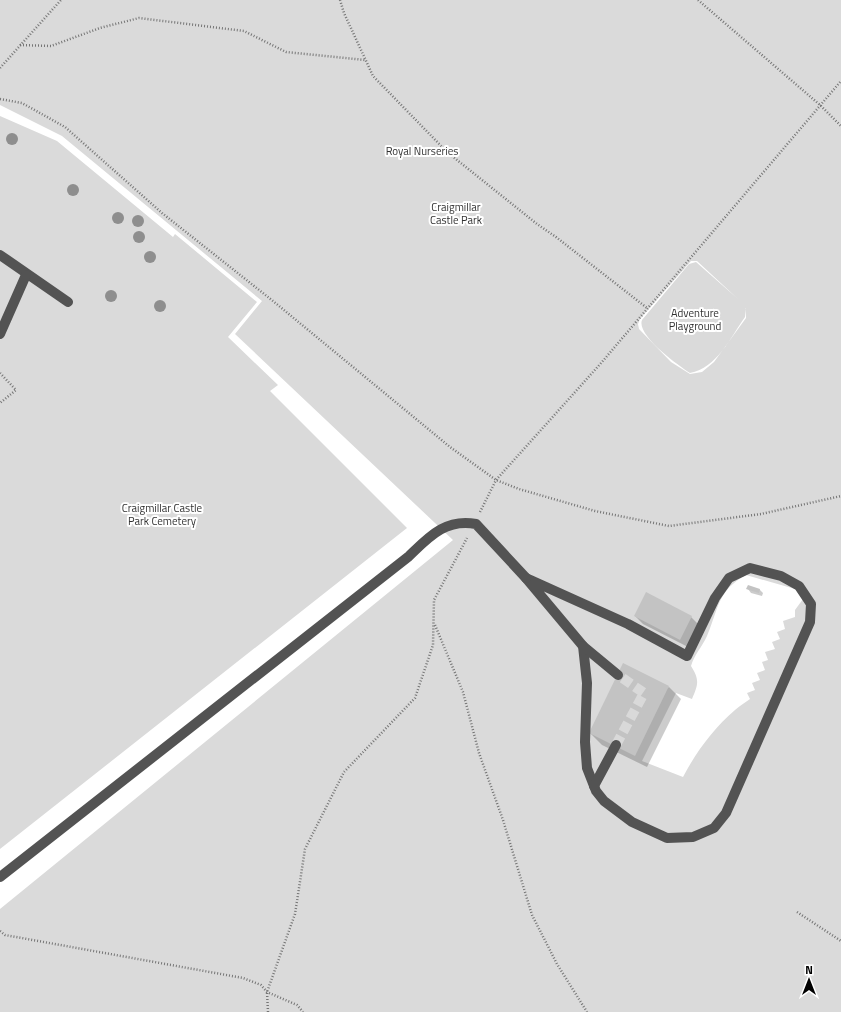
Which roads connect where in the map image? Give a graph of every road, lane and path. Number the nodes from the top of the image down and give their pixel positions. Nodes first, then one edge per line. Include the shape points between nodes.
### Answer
1 (61, 0) edge
2 (340, 0) edge
3 (698, 0) edge
4 (20, 46) junction
5 (365, 60) junction
6 (0, 68) edge
7 (841, 81) edge
8 (0, 99) edge
9 (820, 105) junction
10 (841, 126) edge
11 (0, 255) edge
12 (26, 274) junction
13 (68, 302) dead end
14 (647, 308) junction
15 (0, 334) edge
16 (0, 373) edge
17 (0, 403) edge
18 (496, 480) junction
19 (841, 496) edge
20 (476, 524) junction
21 (526, 578) junction
22 (434, 625) junction
23 (583, 646) junction
24 (618, 675) tunnel mouth
25 (616, 745) tunnel mouth
26 (594, 786) junction
27 (0, 877) edge
28 (797, 912) dead end
29 (0, 931) edge
30 (841, 941) edge
31 (267, 992) junction
32 (268, 1012) edge
33 (303, 1012) edge
34 (587, 1012) edge

1 - 4 path
2 - 5 path
3 - 9 path
4 - 5 path via 51,46 100,28 139,18 244,31 286,52
4 - 6 path
5 - 14 path via 373,76 447,152
7 - 9 path
8 - 18 path via 22,103 65,127 162,213 450,447
9 - 10 path
9 - 14 path
11 - 12 lane
12 - 13 lane
12 - 15 lane
14 - 18 path
16 - 17 path via 16,390
18 - 19 path via 519,490 595,511 669,526 761,514
18 - 20 path via 482,505
20 - 21 lane
20 - 22 path via 434,600
20 - 27 lane via 469,522 445,526
21 - 23 lane
21 - 26 lane via 628,624 687,656 715,598 729,578 750,568 781,576 799,586 811,604 810,622 729,806 714,828 692,837 667,838 632,822 614,810
22 - 31 path via 433,645 415,698 344,772 305,849 295,914
22 - 34 path via 463,692 479,753 503,820 532,916 557,964
23 - 24 lane
23 - 26 lane via 588,683 585,742 588,768
25 - 26 lane
28 - 30 path
29 - 31 path via 6,935 243,978 261,985
31 - 32 path
31 - 33 path via 297,1005

